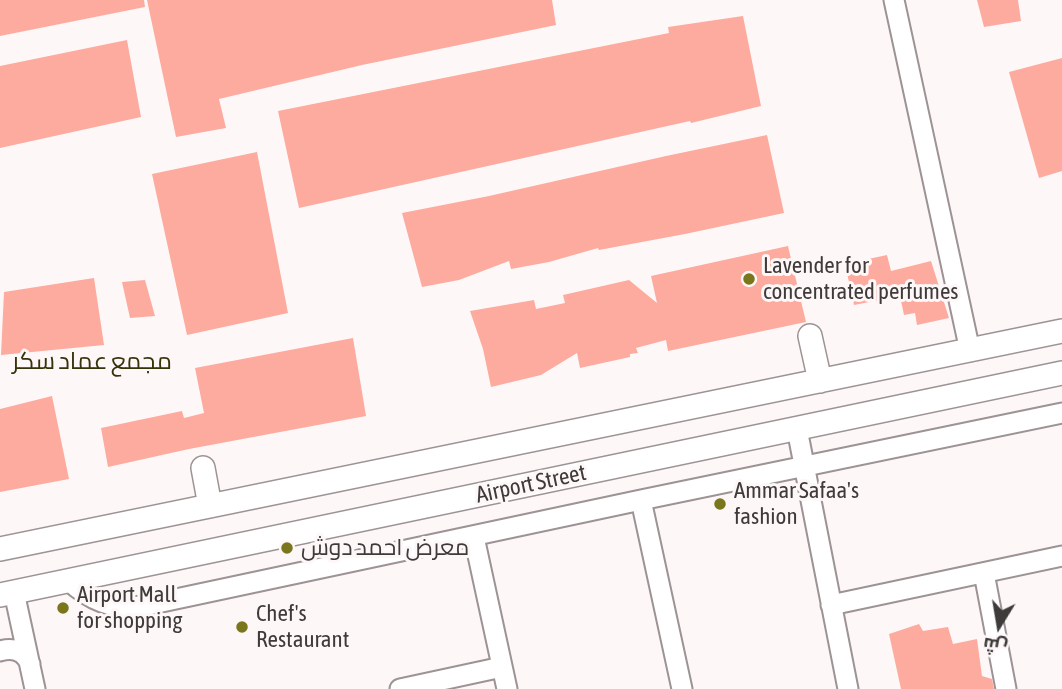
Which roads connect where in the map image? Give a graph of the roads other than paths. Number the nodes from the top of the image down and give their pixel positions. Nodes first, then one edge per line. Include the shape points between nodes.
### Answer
1 (894, 0) edge
2 (1062, 331) edge
3 (810, 335) dead end
4 (970, 351) junction
5 (1062, 373) edge
6 (820, 381) junction
7 (1062, 413) edge
8 (797, 429) junction
9 (804, 467) junction
10 (203, 468) dead end
11 (641, 500) junction
12 (210, 506) junction
13 (474, 537) junction
14 (0, 549) edge
15 (1062, 555) edge
16 (984, 573) junction
17 (68, 580) junction
18 (7, 594) edge
19 (831, 605) junction
20 (0, 651) edge
21 (30, 665) junction
22 (502, 667) junction
23 (35, 689) edge
24 (400, 689) edge
25 (507, 689) edge
26 (682, 689) edge
27 (848, 689) edge
28 (1006, 689) edge

1 - 4 street
2 - 4 main road, Airport Street
3 - 6 main road
4 - 6 main road, Airport Street
5 - 8 main road, Airport Street
6 - 12 main road, Airport Street
7 - 9 street
8 - 9 street
8 - 17 main road, Airport Street
9 - 11 street
9 - 19 street
10 - 12 main road
11 - 13 street
11 - 26 street
12 - 14 main road, Airport Street
13 - 17 street via 130,608 90,598
13 - 22 street
15 - 16 street
16 - 19 street
16 - 28 street
17 - 18 main road, Airport Street
18 - 21 street
19 - 27 street
20 - 21 street via 17,650
21 - 23 street
22 - 24 street
22 - 25 street

